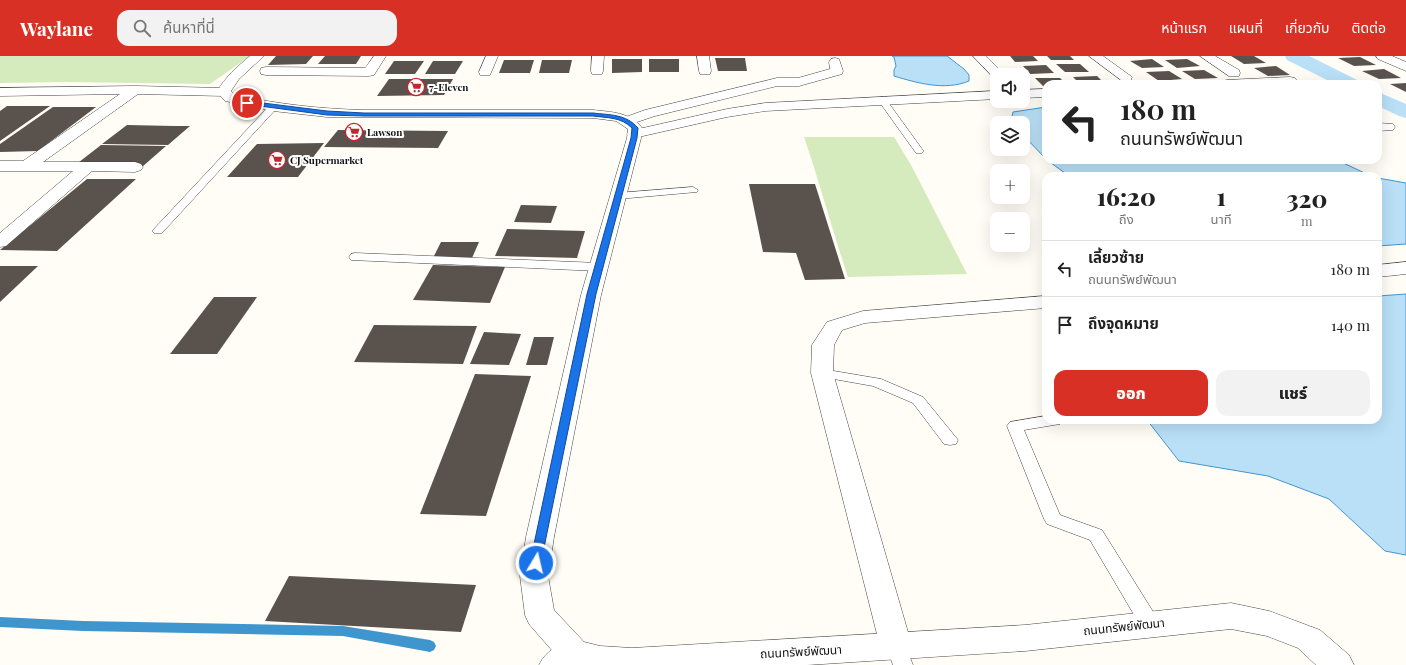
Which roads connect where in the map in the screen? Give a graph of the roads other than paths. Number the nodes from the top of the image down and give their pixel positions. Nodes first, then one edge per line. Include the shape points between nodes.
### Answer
1 (380, 56) edge
2 (492, 56) edge
3 (598, 56) edge
4 (703, 56) edge
5 (979, 56) edge
6 (1095, 56) edge
7 (1206, 56) edge
8 (1382, 56) edge
9 (841, 59) edge
10 (821, 62) dead end
11 (262, 64) edge
12 (1406, 67) edge
13 (992, 68) edge
14 (597, 70) dead end
15 (788, 70) dead end
16 (705, 71) dead end
17 (486, 72) dead end
18 (1126, 77) dead end
19 (1230, 78) edge
20 (1270, 80) edge
21 (777, 82) junction
22 (135, 90) junction
23 (0, 92) edge
24 (224, 92) junction
25 (1042, 93) edge
26 (1030, 94) edge
27 (990, 95) edge
28 (882, 100) junction
29 (273, 107) junction
30 (631, 127) junction
31 (919, 151) dead end
32 (0, 166) edge
33 (27, 166) junction
34 (88, 167) junction
35 (135, 167) dead end
36 (693, 190) dead end
37 (618, 196) junction
38 (158, 231) dead end
39 (0, 242) edge
40 (355, 257) dead end
41 (599, 267) junction
42 (1406, 268) edge
43 (1382, 271) edge
44 (1042, 302) edge
45 (822, 373) junction
46 (1042, 422) edge
47 (950, 440) dead end
48 (1150, 624) junction
49 (900, 656) edge
50 (565, 659) edge
51 (1338, 665) edge

1 - 11 street via 369,72
2 - 17 street
3 - 14 street
4 - 16 street
5 - 13 street
6 - 18 street
7 - 19 street
8 - 12 street
9 - 10 street
9 - 21 street via 837,71 799,82
11 - 24 street via 236,74
15 - 21 street via 780,72
19 - 20 street
21 - 30 street via 650,113
22 - 23 street
22 - 24 street
22 - 33 street
24 - 29 street via 230,98
25 - 26 street
27 - 28 street
28 - 30 street via 764,107
28 - 31 lane
29 - 30 street via 364,114 593,114 613,117
29 - 38 lane
30 - 37 street, ถนนทรัพย์พัฒนา
32 - 33 street
33 - 34 street
34 - 35 street
34 - 39 street
36 - 37 lane
37 - 41 street, ถนนทรัพย์พัฒนา
40 - 41 lane
41 - 50 street, ถนนทรัพย์พัฒนา via 534,576 540,615
42 - 43 street
44 - 45 street via 862,317 834,326 823,345
45 - 47 lane via 876,382 918,400
45 - 49 street
46 - 48 lane via 1015,426 1053,520 1096,535
48 - 49 street, ถนนทรัพย์พัฒนา
48 - 51 street, ถนนทรัพย์พัฒนา via 1231,616 1269,624 1309,639
49 - 50 street, ถนนทรัพย์พัฒนา via 632,662

